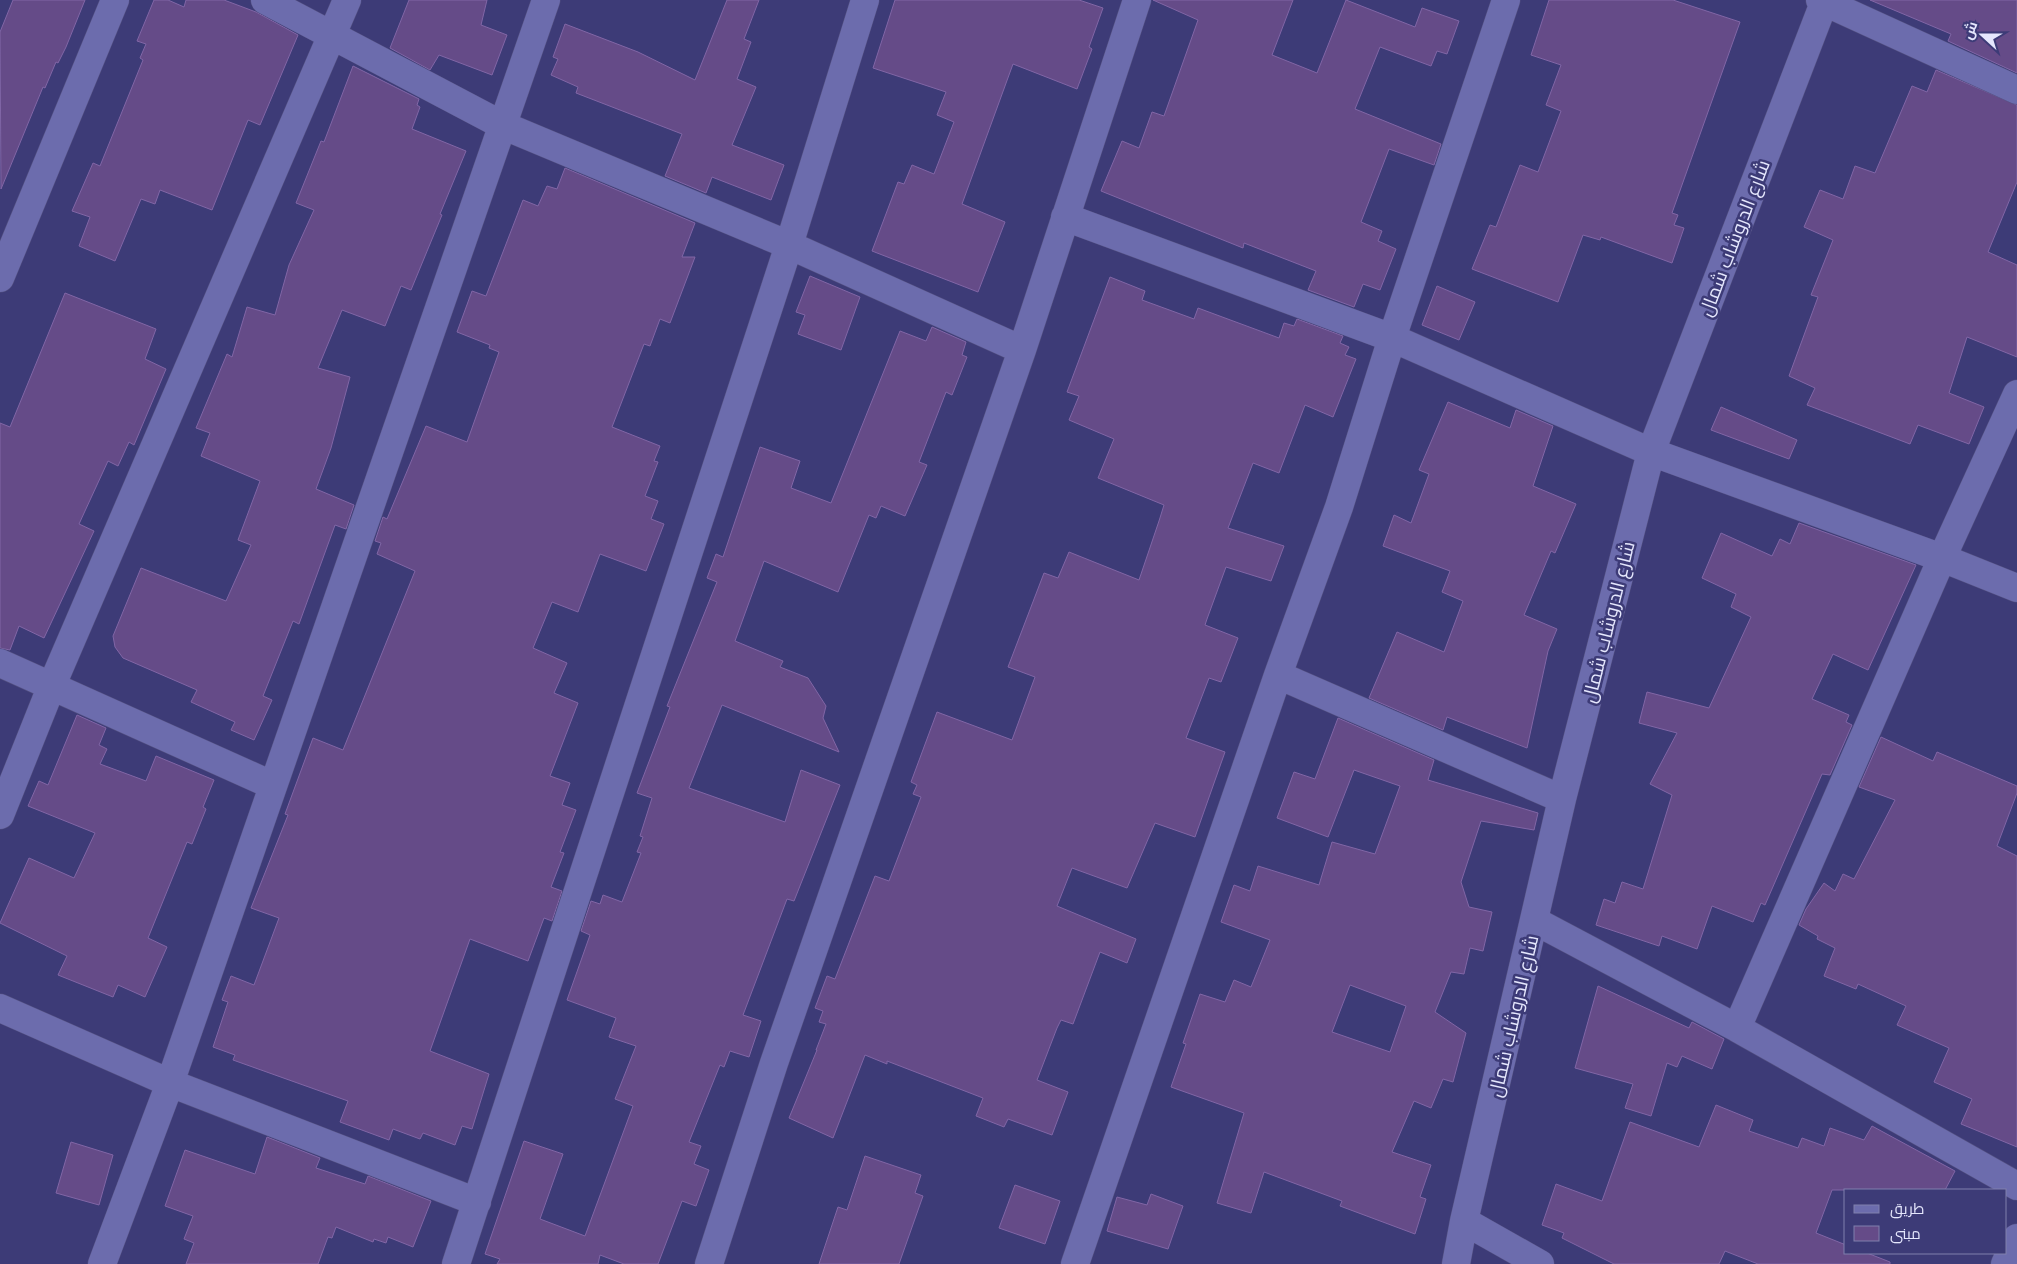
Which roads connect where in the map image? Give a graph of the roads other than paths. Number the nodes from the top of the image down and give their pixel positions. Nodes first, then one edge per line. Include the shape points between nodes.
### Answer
1 (115, 0) edge
2 (265, 0) edge
3 (347, 0) edge
4 (546, 0) edge
5 (866, 0) edge
6 (1137, 0) edge
7 (1506, 0) edge
8 (1823, 1) edge
9 (334, 35) junction
10 (2017, 90) edge
11 (502, 125) junction
12 (1065, 218) junction
13 (789, 245) junction
14 (0, 278) edge
15 (1392, 338) junction
16 (1022, 350) junction
17 (2017, 394) edge
18 (1651, 452) junction
19 (1942, 558) junction
20 (2017, 588) edge
21 (0, 663) edge
22 (1278, 674) junction
23 (52, 685) junction
24 (272, 785) junction
25 (1562, 799) junction
26 (0, 815) edge
27 (1535, 921) junction
28 (0, 1008) edge
29 (1737, 1028) junction
30 (170, 1083) junction
31 (2017, 1186) edge
32 (477, 1202) junction
33 (1464, 1221) junction
34 (2017, 1238) edge
35 (102, 1264) edge
36 (456, 1264) edge
37 (709, 1264) edge
38 (1075, 1264) edge
39 (1456, 1264) edge
40 (1540, 1264) edge
41 (2005, 1264) edge

1 - 14 street
2 - 9 street
3 - 9 street
4 - 11 street
5 - 13 street
6 - 12 street
7 - 15 street
8 - 10 street
8 - 18 street, شارع الدروشاب شمال
9 - 11 street
9 - 23 street
11 - 13 street
11 - 24 street
12 - 15 street
12 - 16 street
13 - 16 street
13 - 32 street
15 - 18 street
15 - 22 street via 1339,507
16 - 37 street via 790,1016
17 - 19 street
18 - 19 street
18 - 25 street, شارع الدروشاب شمال
19 - 20 street
19 - 29 street
21 - 23 street
22 - 25 street
22 - 38 street
23 - 24 street
23 - 26 street
24 - 30 street
25 - 27 street, شارع الدروشاب شمال
27 - 29 street
27 - 33 street, شارع الدروشاب شمال
28 - 30 street
29 - 31 street
30 - 32 street
30 - 35 street
32 - 36 street
33 - 39 street, شارع الدروشاب شمال
33 - 40 street
34 - 41 street

